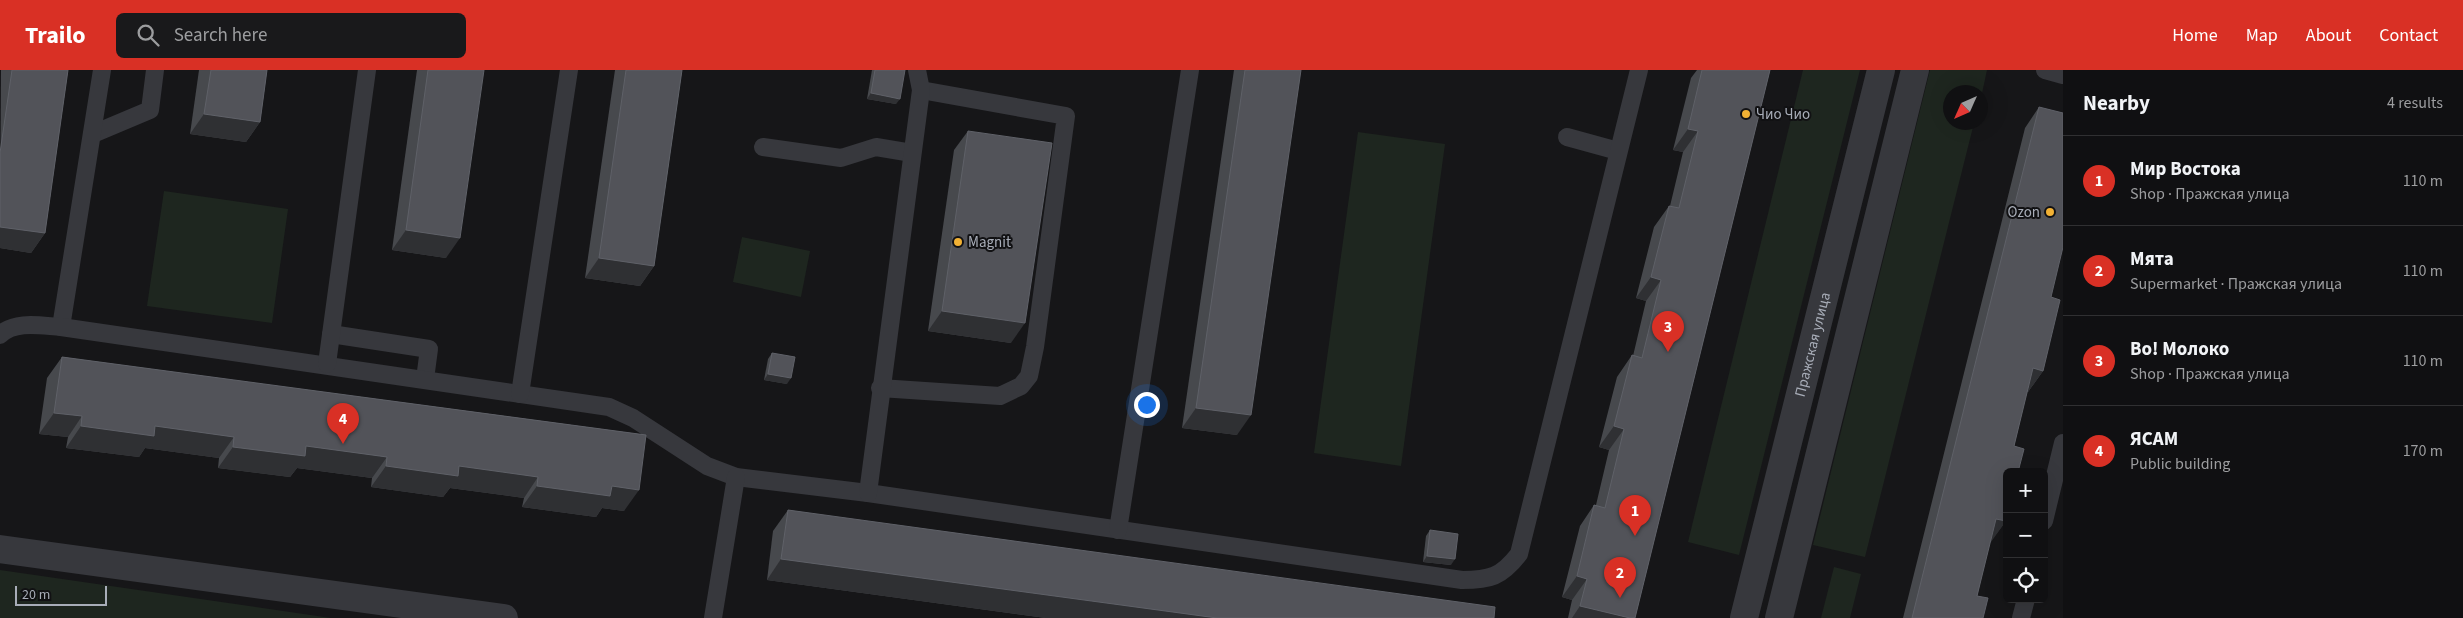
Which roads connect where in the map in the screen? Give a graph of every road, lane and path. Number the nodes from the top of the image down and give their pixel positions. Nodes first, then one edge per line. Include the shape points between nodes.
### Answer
1 (102, 70) edge
2 (155, 70) edge
3 (368, 70) edge
4 (569, 70) edge
5 (917, 70) edge
6 (1190, 70) edge
7 (1638, 70) edge
8 (1881, 70) edge
9 (1915, 70) edge
10 (2045, 70) edge
11 (2063, 75) edge
12 (921, 90) junction
13 (93, 134) junction
14 (1567, 138) dead end
15 (763, 147) dead end
16 (1618, 151) junction
17 (912, 152) junction
18 (61, 327) junction
19 (331, 334) junction
20 (0, 335) edge
21 (327, 364) junction
22 (425, 379) junction
23 (880, 388) junction
24 (520, 394) junction
25 (2063, 443) edge
26 (736, 477) junction
27 (868, 493) junction
28 (2046, 513) edge
29 (1118, 530) junction
30 (0, 549) edge
31 (2025, 603) edge
32 (504, 618) edge
33 (713, 618) edge
34 (1744, 618) edge
35 (1779, 618) edge
36 (2021, 618) edge

1 - 13 lane
2 - 13 lane via 150,110
3 - 19 lane
4 - 24 lane
5 - 12 lane
6 - 29 lane
7 - 16 lane
8 - 34 street, Пражская улица
9 - 35 street
10 - 11 lane
12 - 17 lane
12 - 23 lane via 1066,116 1034,354 1029,376 1021,386 1000,396
13 - 18 lane
14 - 16 lane
15 - 17 lane via 841,158 876,147
16 - 29 lane via 1519,554 1498,576 1462,580
17 - 23 lane
18 - 20 lane via 29,325 6,330
18 - 21 lane
19 - 21 lane
19 - 22 lane via 429,349
21 - 22 lane
22 - 24 lane
23 - 27 lane
24 - 26 lane via 609,408 633,418 707,466
25 - 28 lane
26 - 27 lane
26 - 33 lane
27 - 29 lane
30 - 32 street
31 - 36 lane

